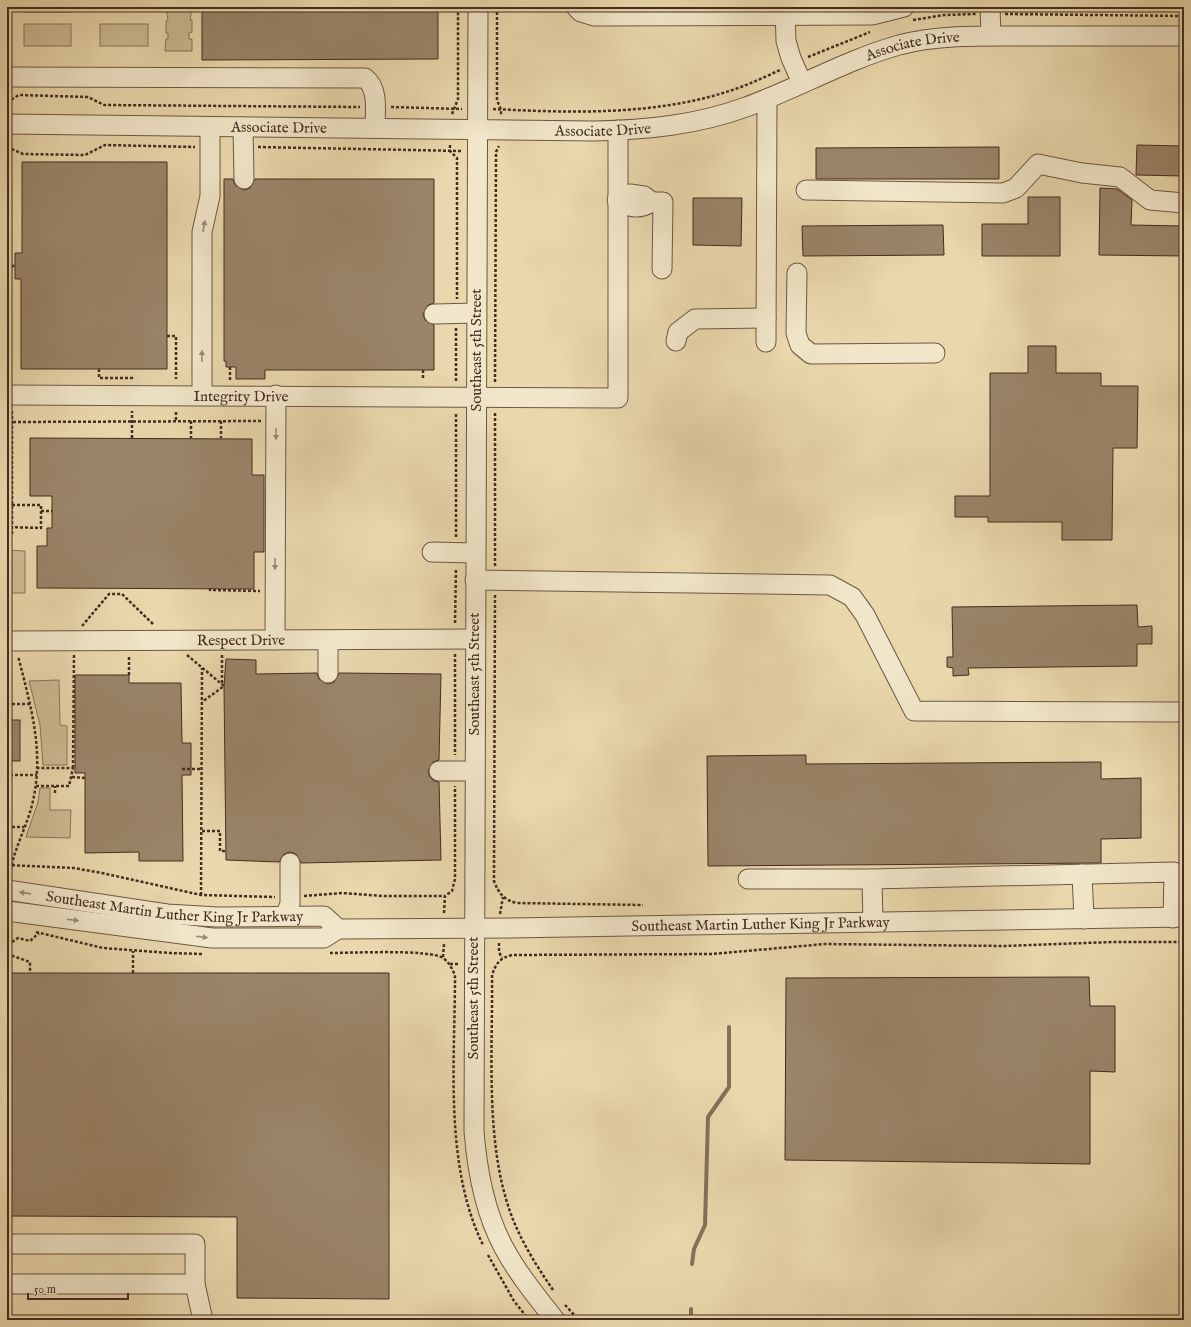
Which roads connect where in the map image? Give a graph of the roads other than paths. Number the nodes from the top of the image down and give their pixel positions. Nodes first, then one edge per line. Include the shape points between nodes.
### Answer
1 (478, 7) edge
2 (576, 7) edge
3 (881, 10) edge
4 (686, 11) edge
5 (785, 11) edge
6 (990, 12) edge
7 (907, 14) edge
8 (991, 36) junction
9 (1184, 36) edge
10 (7, 77) edge
11 (802, 83) junction
12 (767, 99) junction
13 (7, 124) edge
14 (210, 127) junction
15 (243, 127) junction
16 (375, 128) junction
17 (476, 129) junction
18 (618, 130) junction
19 (244, 179) dead end
20 (806, 190) dead end
21 (618, 200) junction
22 (1184, 202) edge
23 (662, 269) dead end
24 (797, 273) dead end
25 (476, 313) junction
26 (434, 314) dead end
27 (766, 318) junction
28 (676, 341) dead end
29 (766, 342) dead end
30 (935, 353) dead end
31 (10, 395) edge
32 (202, 395) junction
33 (276, 395) junction
34 (475, 396) junction
35 (432, 552) dead end
36 (475, 553) junction
37 (475, 580) junction
38 (475, 639) junction
39 (275, 640) junction
40 (328, 640) junction
41 (11, 641) edge
42 (328, 673) dead end
43 (1184, 712) edge
44 (439, 771) dead end
45 (474, 771) junction
46 (290, 863) dead end
47 (1082, 874) junction
48 (748, 879) dead end
49 (872, 879) junction
50 (8, 884) edge
51 (7, 911) edge
52 (285, 916) junction
53 (1179, 917) edge
54 (1084, 919) junction
55 (873, 922) junction
56 (474, 928) junction
57 (338, 929) junction
58 (7, 1244) edge
59 (7, 1284) edge
60 (195, 1284) junction
61 (560, 1312) edge
62 (203, 1320) edge

1 - 17 street, Southeast 5th Street
2 - 4 street via 581,12 594,16
3 - 5 street
3 - 7 street
4 - 5 street
5 - 11 street via 786,41
6 - 8 street
8 - 9 street, Associate Drive
8 - 11 street, Associate Drive via 945,37 899,45
10 - 16 street via 365,78 371,83 374,91
11 - 12 street, Associate Drive
12 - 18 street, Associate Drive via 687,123 658,128
12 - 27 street
13 - 14 street, Associate Drive
14 - 15 street, Associate Drive
32 -> 14 street via 202,232 210,196
15 - 16 street, Associate Drive
15 - 19 street
16 - 17 street, Associate Drive
17 - 18 street, Associate Drive
17 - 25 street, Southeast 5th Street
18 - 21 street
20 - 22 street via 1003,193 1016,188 1038,164 1120,177 1150,200
21 - 23 street via 628,207 644,207 652,202 663,202
21 - 34 street, Integrity Drive via 618,398
24 - 30 street via 796,333 800,345 811,354
25 - 26 street
25 - 34 street, Southeast 5th Street
27 - 28 street via 695,319 678,332
27 - 29 street
31 - 32 street, Integrity Drive
32 - 33 street, Integrity Drive
33 - 34 street, Integrity Drive
33 -> 39 street
34 - 36 street, Southeast 5th Street
35 - 36 street
36 - 37 street, Southeast 5th Street
37 - 38 street, Southeast 5th Street
37 - 43 street via 830,585 852,597 865,615 914,712
38 - 40 street, Respect Drive
38 - 45 street, Southeast 5th Street
39 - 40 street, Respect Drive
39 - 41 street, Respect Drive via 129,641 71,645
40 - 42 street
44 - 45 street
45 - 56 street, Southeast 5th Street
46 - 52 street via 290,904
47 - 49 street
47 - 53 street via 1174,872
47 - 54 street
48 - 49 street
49 - 55 street
52 -> 50 street, Southeast Martin Luther King Jr Parkway via 217,917 167,914
51 -> 57 street, Southeast Martin Luther King Jr Parkway via 212,938 324,938
52 - 57 street, Southeast Martin Luther King Jr Parkway via 324,916
53 - 54 street, Southeast Martin Luther King Jr Parkway
54 - 55 street, Southeast Martin Luther King Jr Parkway
55 - 56 street, Southeast Martin Luther King Jr Parkway
56 - 57 street, Southeast Martin Luther King Jr Parkway
56 - 61 street, Southeast 5th Street via 473,1111 480,1175 493,1224 519,1273
58 - 60 street via 195,1244
59 - 60 street
60 - 62 street

